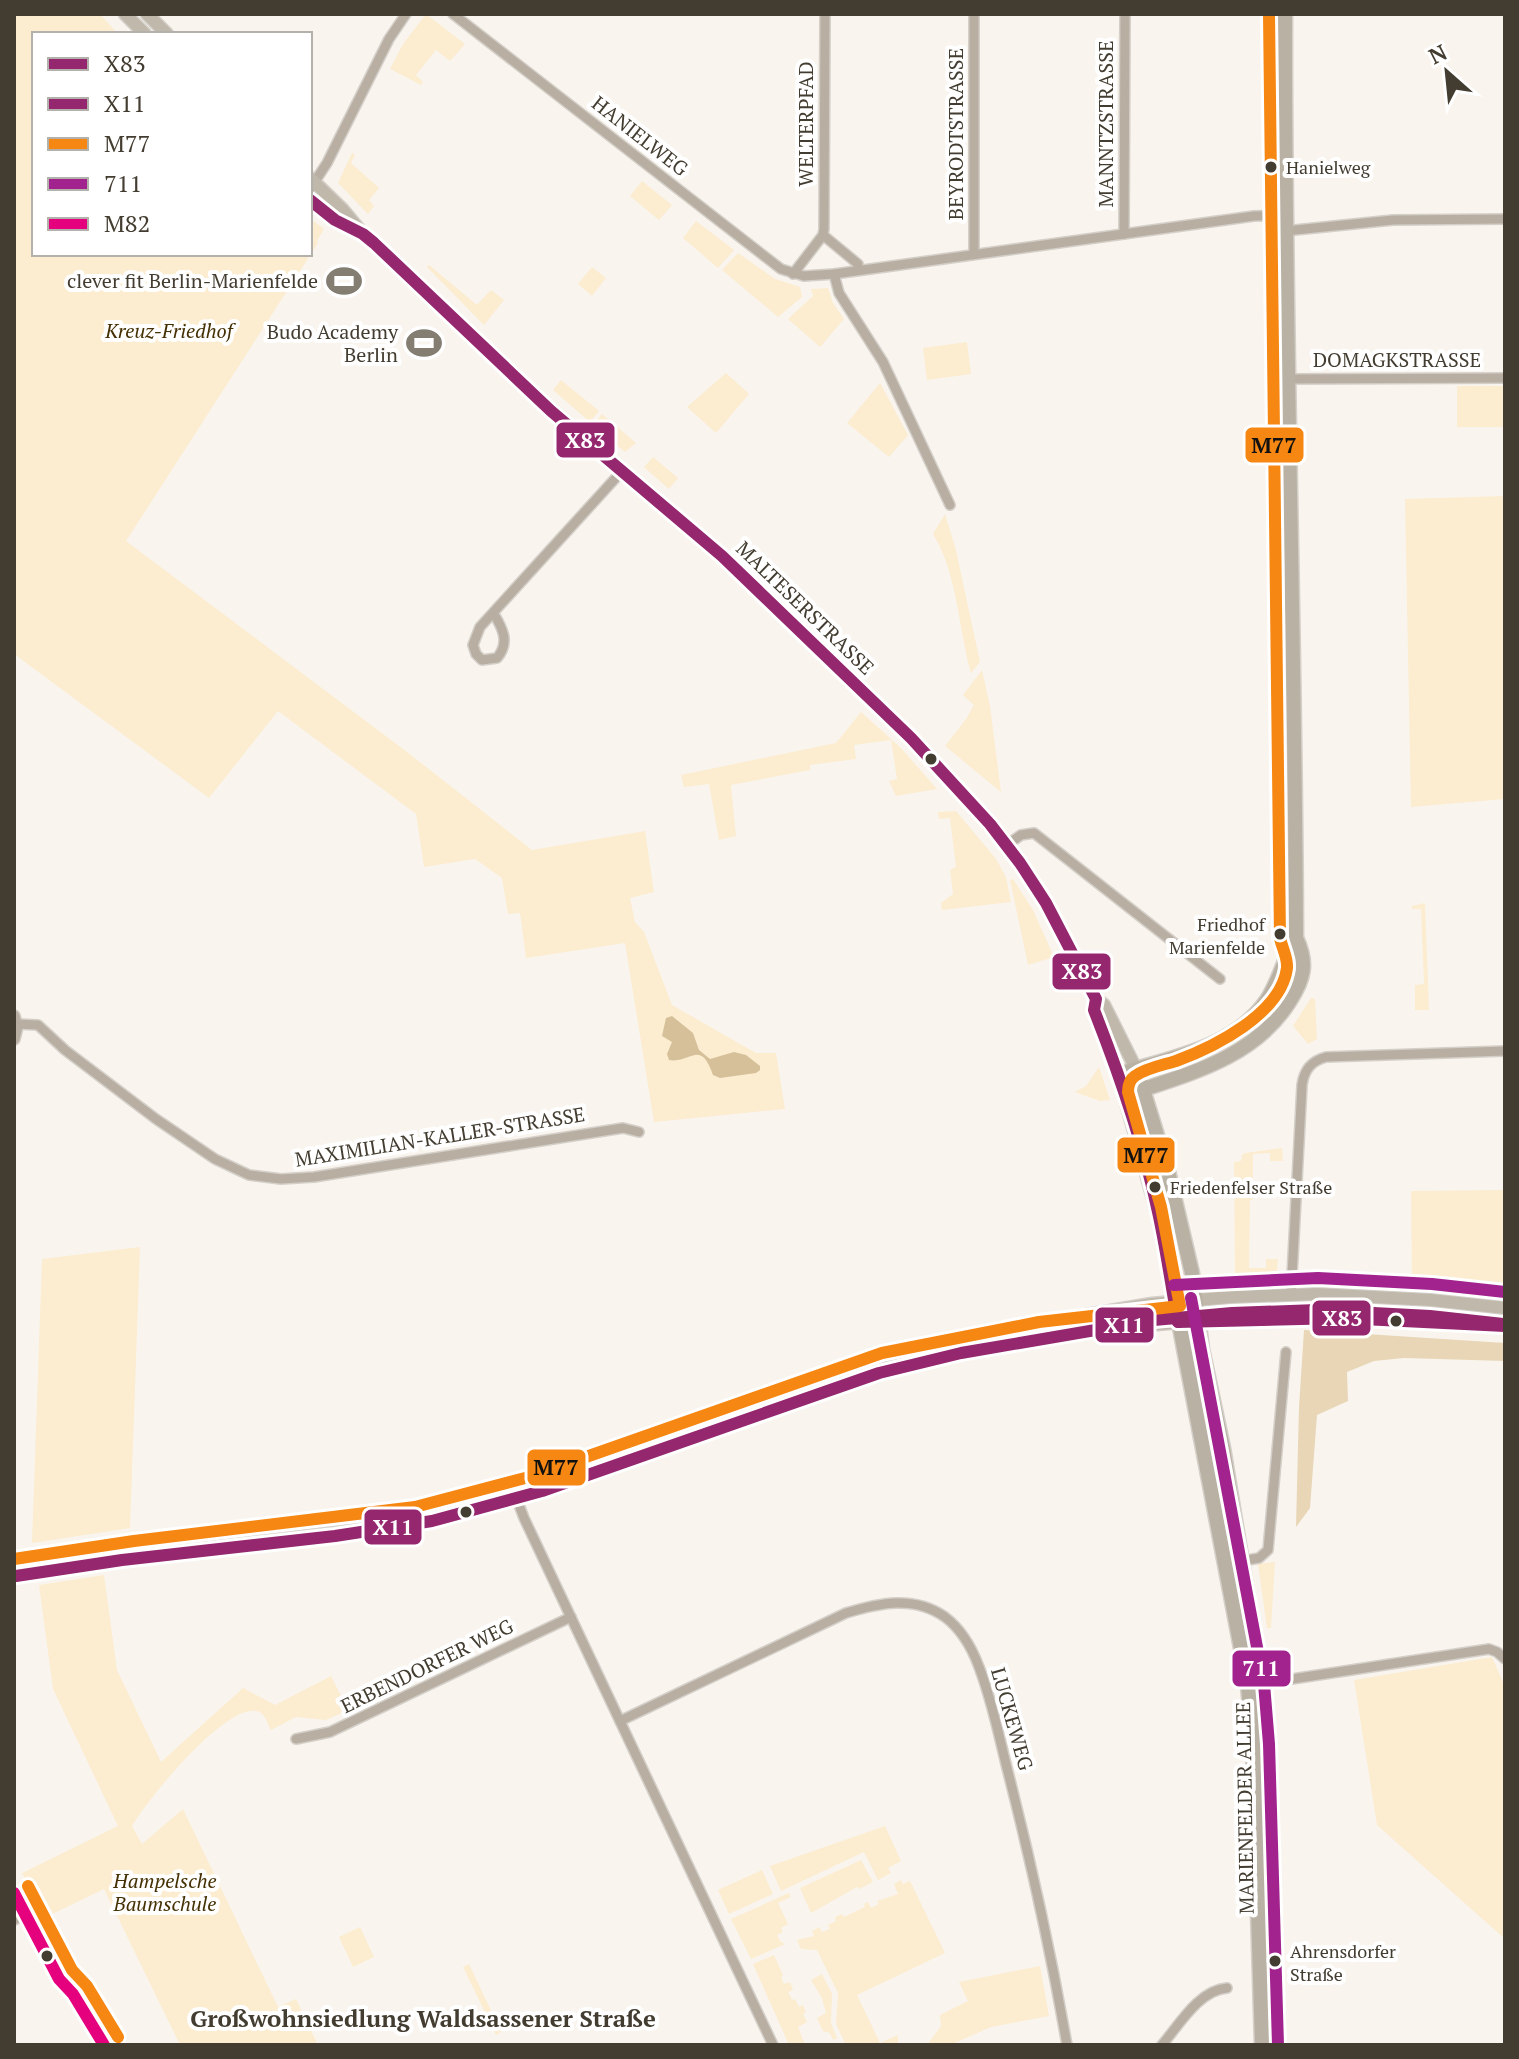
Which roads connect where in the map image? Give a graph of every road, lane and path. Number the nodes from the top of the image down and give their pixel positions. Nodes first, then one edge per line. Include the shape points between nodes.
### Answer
1 (125, 14) edge
2 (147, 14) edge
3 (406, 14) edge
4 (453, 14) edge
5 (825, 14) edge
6 (974, 14) edge
7 (1125, 14) edge
8 (1285, 14) edge
9 (143, 32) edge
10 (165, 32) edge
11 (312, 183) edge
12 (312, 202) edge
13 (1505, 219) edge
14 (1285, 223) junction
15 (363, 234) junction
16 (1124, 234) junction
17 (823, 235) junction
18 (974, 254) junction
19 (858, 270) junction
20 (793, 274) junction
21 (834, 274) junction
22 (1505, 378) edge
23 (1289, 379) junction
24 (622, 471) junction
25 (950, 505) dead end
26 (494, 614) junction
27 (1007, 845) junction
28 (1296, 938) junction
29 (1220, 979) dead end
30 (1096, 999) junction
31 (16, 1020) edge
32 (14, 1039) edge
33 (1505, 1051) edge
34 (1136, 1069) junction
35 (1119, 1074) junction
36 (1144, 1089) junction
37 (1126, 1095) junction
38 (639, 1132) dead end
39 (1291, 1295) junction
40 (1195, 1300) junction
41 (1175, 1301) junction
42 (1505, 1308) edge
43 (1290, 1316) junction
44 (1198, 1321) junction
45 (1178, 1322) junction
46 (1505, 1326) edge
47 (1286, 1352) dead end
48 (511, 1484) junction
49 (516, 1498) junction
50 (14, 1560) edge
51 (1242, 1561) junction
52 (14, 1575) edge
53 (571, 1617) junction
54 (1505, 1659) edge
55 (1255, 1685) junction
56 (620, 1721) junction
57 (296, 1739) dead end
58 (14, 1893) edge
59 (25, 1915) junction
60 (14, 1920) edge
61 (1227, 1988) dead end
62 (104, 2045) edge
63 (773, 2045) edge
64 (1067, 2045) edge
65 (1162, 2045) edge
66 (1262, 2045) edge
67 (1271, 2045) edge

1 - 9 main road
2 - 10 main road
3 - 11 street
4 - 20 street, HANIELWEG
5 - 17 street, WELTERPFAD
6 - 18 street, BEYRODTSTRASSE
7 - 16 street, MANNTZSTRASSE
8 - 14 main road
11 - 15 main road, MALTESERSTRASSE
12 - 15 main road, MALTESERSTRASSE
13 - 14 street
14 - 16 street via 1265,215
14 - 23 main road
15 - 24 main road, MALTESERSTRASSE
16 - 18 street
17 - 19 street via 858,264
17 - 20 street
18 - 19 street
19 - 21 street
20 - 21 street
21 - 25 street via 839,293 883,362
22 - 23 street, DOMAGKSTRASSE
23 - 28 main road
24 - 26 street
24 - 27 main road, MALTESERSTRASSE via 722,556 900,726
26 - 26 street via 475,637 473,645 482,660 497,658 505,643
27 - 29 street via 1026,834 1039,836
27 - 30 main road via 1046,903
28 - 34 main road via 1275,987 1243,1026 1209,1045
28 - 36 main road via 1304,955 1301,980 1270,1027 1217,1063
30 - 34 main road
30 - 35 main road via 1094,1010
31 - 32 street
31 - 38 street, MAXIMILIAN-KALLER-STRASSE via 38,1025 198,1150 240,1173 314,1177 623,1128
33 - 39 street via 1326,1057 1307,1069
34 - 35 main road
34 - 36 main road
35 - 37 main road
36 - 37 main road
36 - 40 main road
37 - 41 main road via 1158,1212
39 - 40 main road
39 - 42 main road
39 - 43 main road
40 - 41 main road
40 - 44 main road
41 - 45 main road
41 - 48 main road via 958,1337 874,1358
43 - 44 main road
43 - 46 main road
44 - 45 main road
44 - 51 main road
45 - 49 main road via 1058,1335 886,1369
45 - 55 main road, MARIENFELDER ALLEE
47 - 51 street via 1268,1550
48 - 49 street
48 - 50 main road via 411,1510
49 - 52 main road via 418,1523
49 - 53 street
51 - 55 main road, MARIENFELDER ALLEE
53 - 56 street
53 - 57 street, ERBENDORFER WEG via 330,1732
54 - 55 street via 1489,1649
55 - 66 main road, MARIENFELDER ALLEE
55 - 67 main road, MARIENFELDER ALLEE
56 - 63 street
56 - 64 street, LUCKEWEG via 846,1613 908,1603 944,1617 968,1644 985,1683 1044,1922
58 - 59 street
59 - 60 street
59 - 62 street via 59,1979
61 - 65 street via 1205,1996

